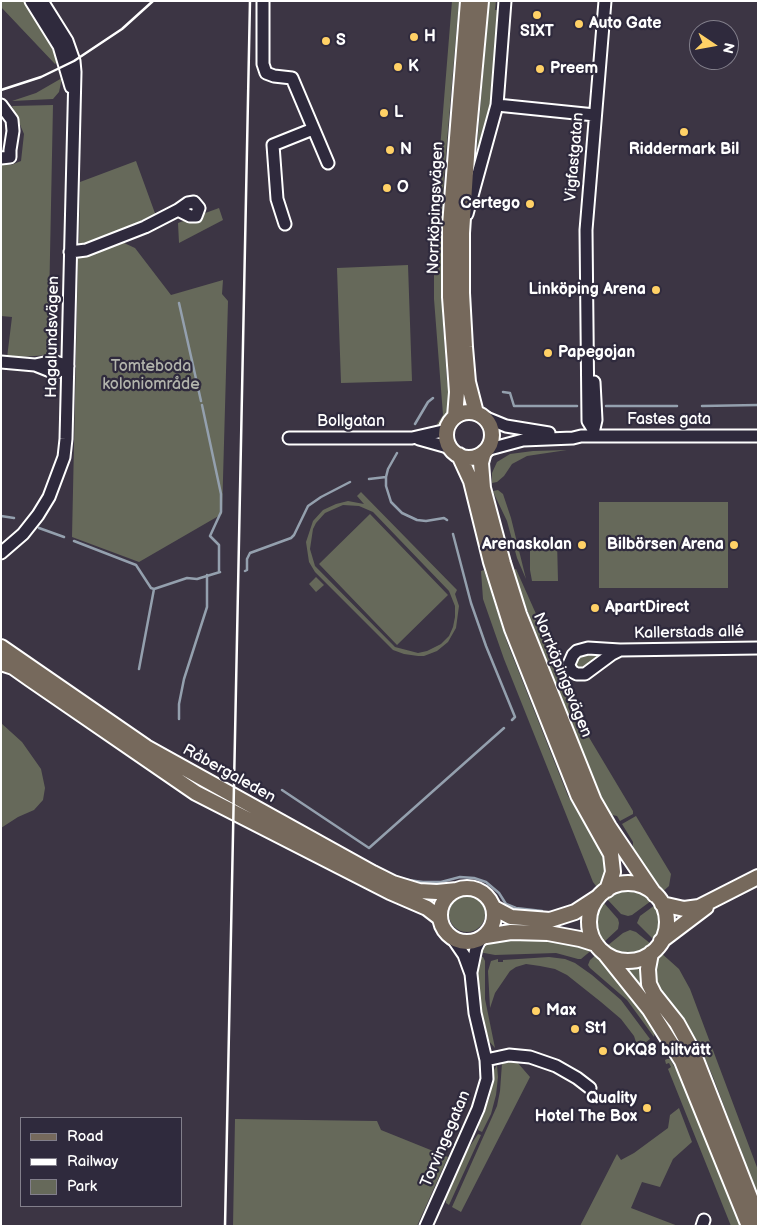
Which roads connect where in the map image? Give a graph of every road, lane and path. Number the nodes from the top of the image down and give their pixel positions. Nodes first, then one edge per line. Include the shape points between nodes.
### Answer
1 (31, 1) edge
2 (42, 1) edge
3 (263, 1) edge
4 (468, 1) edge
5 (481, 1) edge
6 (505, 1) edge
7 (605, 1) edge
8 (74, 101) junction
9 (1, 104) edge
10 (497, 105) junction
11 (595, 115) junction
12 (313, 129) junction
13 (6, 158) edge
14 (328, 164) dead end
15 (178, 210) dead end
16 (285, 224) dead end
17 (462, 233) junction
18 (70, 252) junction
19 (1, 362) edge
20 (68, 366) junction
21 (455, 417) junction
22 (483, 419) junction
23 (447, 430) junction
24 (593, 433) junction
25 (581, 436) junction
26 (758, 436) edge
27 (289, 438) dead end
28 (412, 438) junction
29 (485, 451) junction
30 (455, 452) junction
31 (1, 553) edge
32 (1, 647) edge
33 (758, 648) edge
34 (620, 650) dead end
35 (1, 663) edge
36 (758, 877) edge
37 (457, 890) junction
38 (603, 894) junction
39 (658, 899) junction
40 (714, 900) junction
41 (494, 908) junction
42 (440, 918) junction
43 (483, 938) junction
44 (453, 939) junction
45 (661, 942) junction
46 (596, 944) junction
47 (651, 953) junction
48 (606, 954) junction
49 (471, 974) junction
50 (486, 1060) junction
51 (590, 1088) dead end
52 (758, 1218) edge
53 (426, 1226) edge
54 (749, 1226) edge

1 - 8 street, Hagalundsvägen via 59,46
2 - 8 street, Hagalundsvägen via 62,31 74,61
3 - 12 street via 262,64 266,72 274,76 292,78
4 - 21 main road, Norrköpingsvägen via 450,225 450,297 457,392
5 - 17 main road, Norrköpingsvägen
6 - 10 street
7 - 11 street, Vigfastgatan
8 - 18 street, Hagalundsvägen
9 - 13 street via 13,126
10 - 11 street
10 - 17 street
11 - 24 street, Vigfastgatan via 586,230 588,421
12 - 14 street
12 - 16 street via 273,145 278,201
15 - 18 street via 86,250
17 - 22 main road, Norrköpingsvägen via 468,382
18 - 20 street, Hagalundsvägen
19 - 20 street via 35,365 50,371
20 - 31 street, Hagalundsvägen via 66,439 58,476 38,515 23,534
21 - 22 main road via 462,413
21 - 23 main road
22 - 25 street, Fastes gata via 506,432 573,433
22 - 29 main road via 492,438
23 - 28 street, Bollgatan
23 - 30 main road via 447,440
24 - 25 street, Fastes gata
24 - 26 street, Fastes gata
25 - 29 street, Fastes gata via 523,440
27 - 28 street, Bollgatan
28 - 30 street, Bollgatan
29 - 30 main road via 472,457
29 - 39 main road, Norrköpingsvägen via 481,463 483,488 522,622 594,801
30 - 38 main road, Norrköpingsvägen via 471,481 512,629 578,795 611,854 613,872
32 - 37 main road, Råbergaleden via 146,747 373,873 418,891
33 - 34 street, Kallerstads allé
35 - 42 main road, Råbergaleden via 13,667 196,793 427,908
36 - 40 main road
37 - 41 main road via 473,888 480,891
37 - 42 main road via 442,904
38 - 39 main road via 622,884 632,884 646,889
38 - 41 main road via 575,912 550,920 511,917
38 - 46 main road via 592,907 589,922
39 - 40 main road via 684,909
39 - 45 main road via 666,920
40 - 45 main road
41 - 43 main road via 494,923
42 - 44 main road via 442,928
43 - 44 main road via 469,943
43 - 46 main road via 511,932 548,933
43 - 49 street, Torvingegatan via 476,948
44 - 49 street, Torvingegatan
45 - 47 main road
46 - 48 main road
47 - 48 main road via 638,960 627,961
47 - 52 main road via 649,984 693,1052
48 - 54 main road via 654,1015 682,1061
49 - 50 street, Torvingegatan via 475,1013
50 - 51 street via 509,1055 530,1057 556,1066
50 - 53 street, Torvingegatan via 487,1079 480,1104

